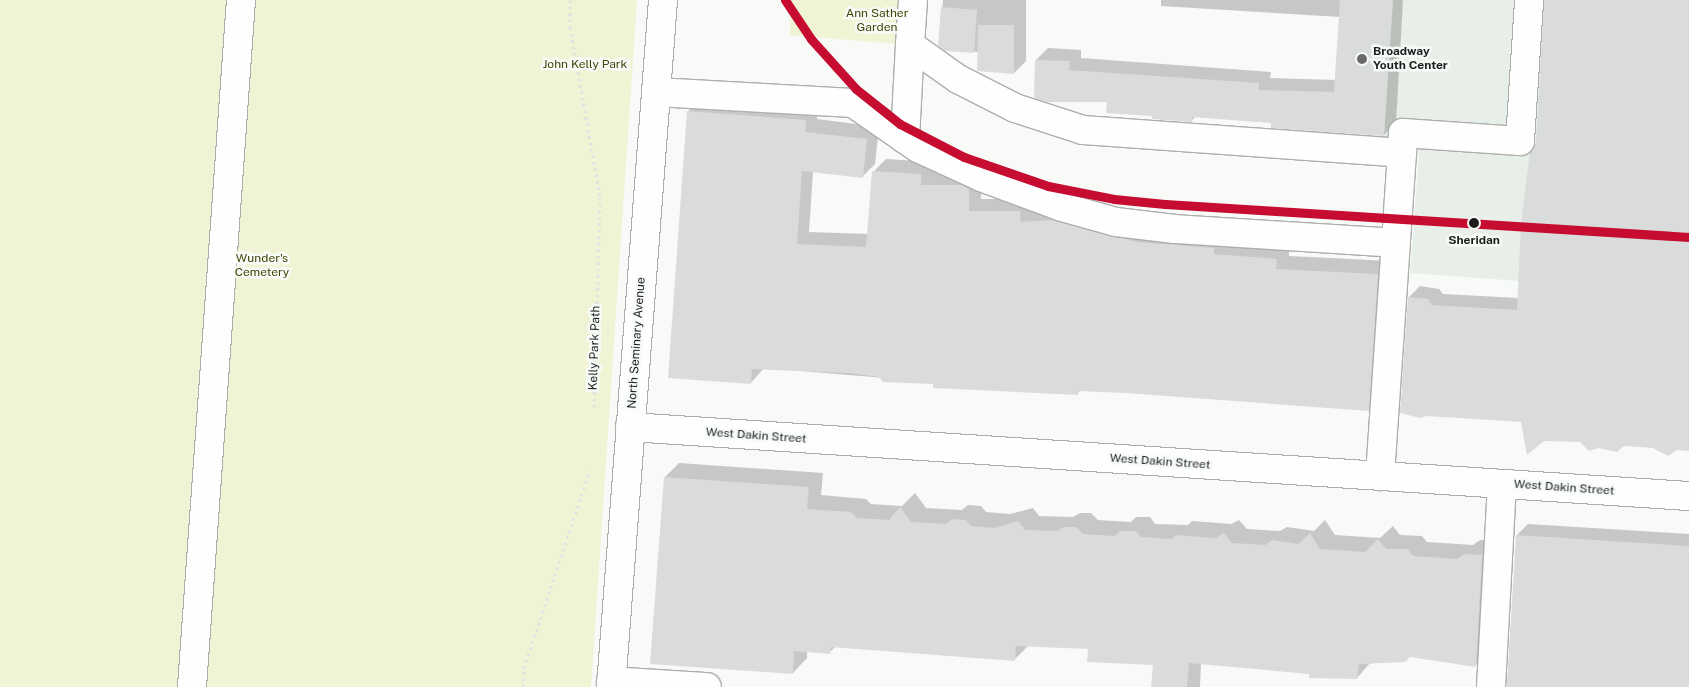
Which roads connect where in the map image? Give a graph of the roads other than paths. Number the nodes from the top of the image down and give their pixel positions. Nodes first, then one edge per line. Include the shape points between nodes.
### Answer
1 (241, 0) edge
2 (663, 0) edge
3 (913, 0) edge
4 (1529, 0) edge
5 (910, 45) junction
6 (656, 92) junction
7 (905, 139) junction
8 (1402, 153) junction
9 (1396, 243) junction
10 (630, 428) junction
11 (1380, 476) junction
12 (1502, 484) junction
13 (1689, 496) edge
14 (611, 684) edge
15 (192, 687) edge
16 (708, 687) edge
17 (1491, 687) edge

1 - 15 street
2 - 6 street, North Seminary Avenue
3 - 5 street
4 - 8 street via 1520,141 1403,133
5 - 7 street
5 - 8 street via 958,79 1015,108 1083,130
6 - 7 street via 853,103
6 - 10 street, North Seminary Avenue
7 - 9 street via 981,177 1062,207 1116,222 1175,229
8 - 9 street
9 - 11 street
10 - 11 street, West Dakin Street
10 - 14 street, North Seminary Avenue
11 - 12 street, West Dakin Street
12 - 13 street, West Dakin Street
12 - 17 street
14 - 16 street

